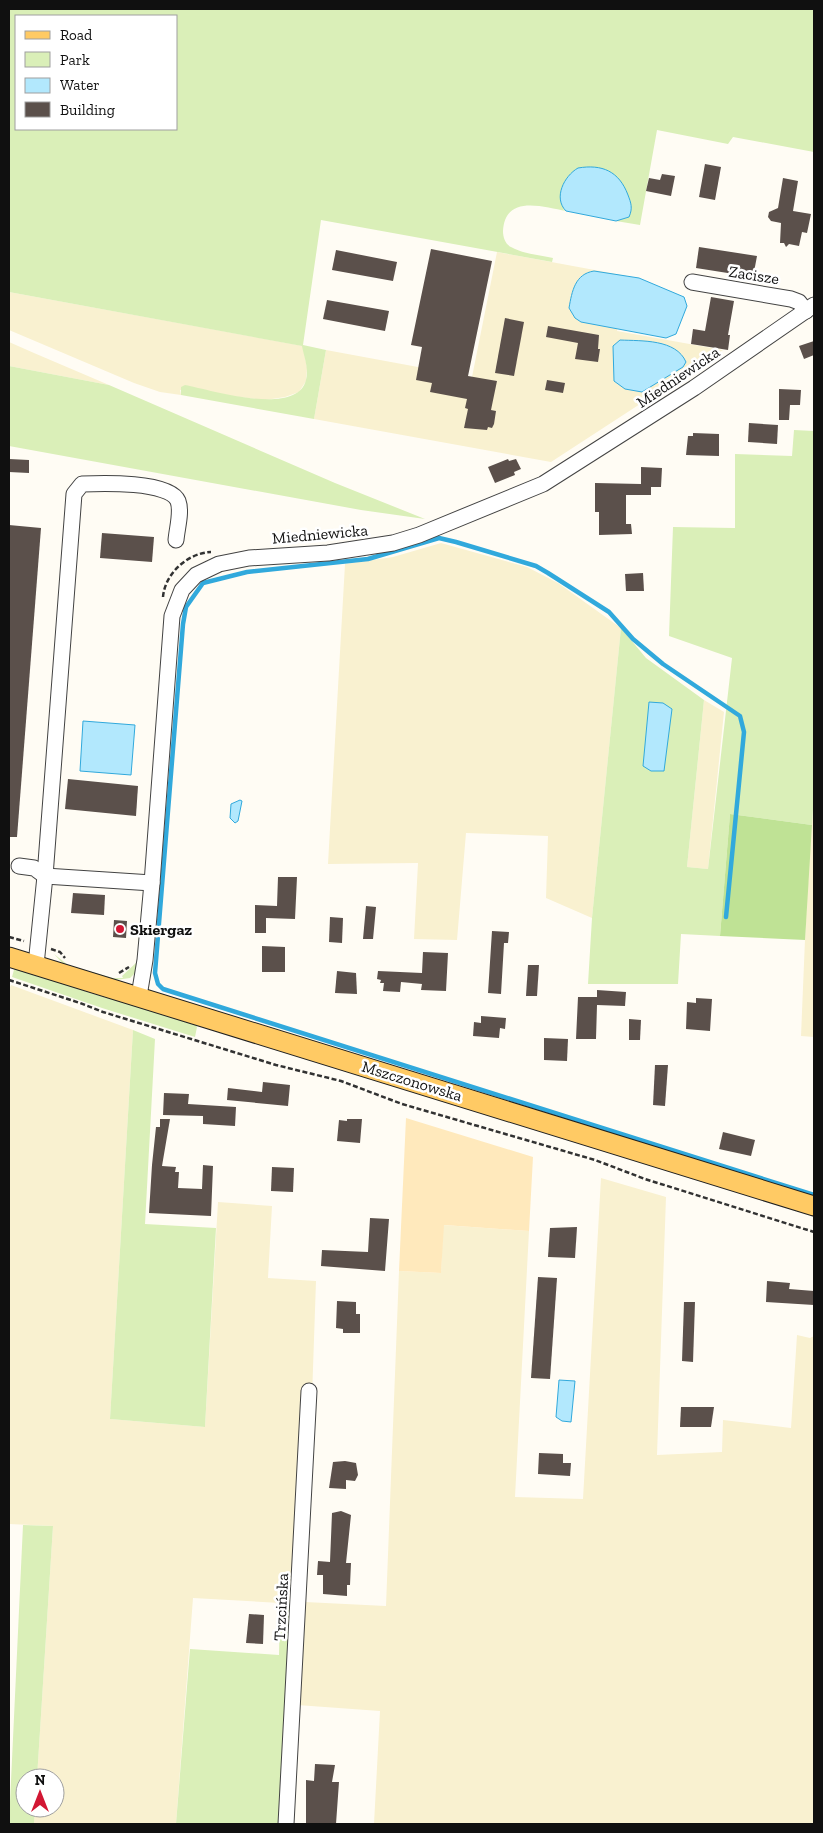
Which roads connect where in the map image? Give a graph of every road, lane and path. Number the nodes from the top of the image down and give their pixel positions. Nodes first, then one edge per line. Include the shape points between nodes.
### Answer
1 (692, 282) dead end
2 (810, 308) edge
3 (176, 540) dead end
4 (219, 551) dead end
5 (177, 567) dead end
6 (19, 866) dead end
7 (45, 876) junction
8 (152, 883) junction
9 (9, 937) edge
10 (25, 942) dead end
11 (57, 951) dead end
12 (9, 957) edge
13 (70, 962) dead end
14 (133, 963) dead end
15 (36, 965) junction
16 (114, 975) dead end
17 (9, 980) edge
18 (139, 996) junction
19 (814, 1206) edge
20 (814, 1232) edge
21 (309, 1391) dead end
22 (286, 1824) edge

1 - 2 street, Zacisze via 792,299
2 - 8 street, Miedniewicka via 588,458 543,484 500,503 393,543 328,553 248,558 219,564 196,575 182,590 172,616
3 - 7 street via 180,508 178,499 171,492 160,488 97,483 82,484 74,494
4 - 5 path via 200,552
6 - 7 street via 34,868
7 - 8 street
7 - 15 street
8 - 18 street, Miedniewicka
9 - 10 path
11 - 13 path
12 - 15 main road, Mszczonowska
14 - 16 path
15 - 18 main road, Mszczonowska
17 - 20 path via 276,1065 341,1081 402,1104 586,1158
18 - 19 main road, Mszczonowska
21 - 22 street, Trzcińska

